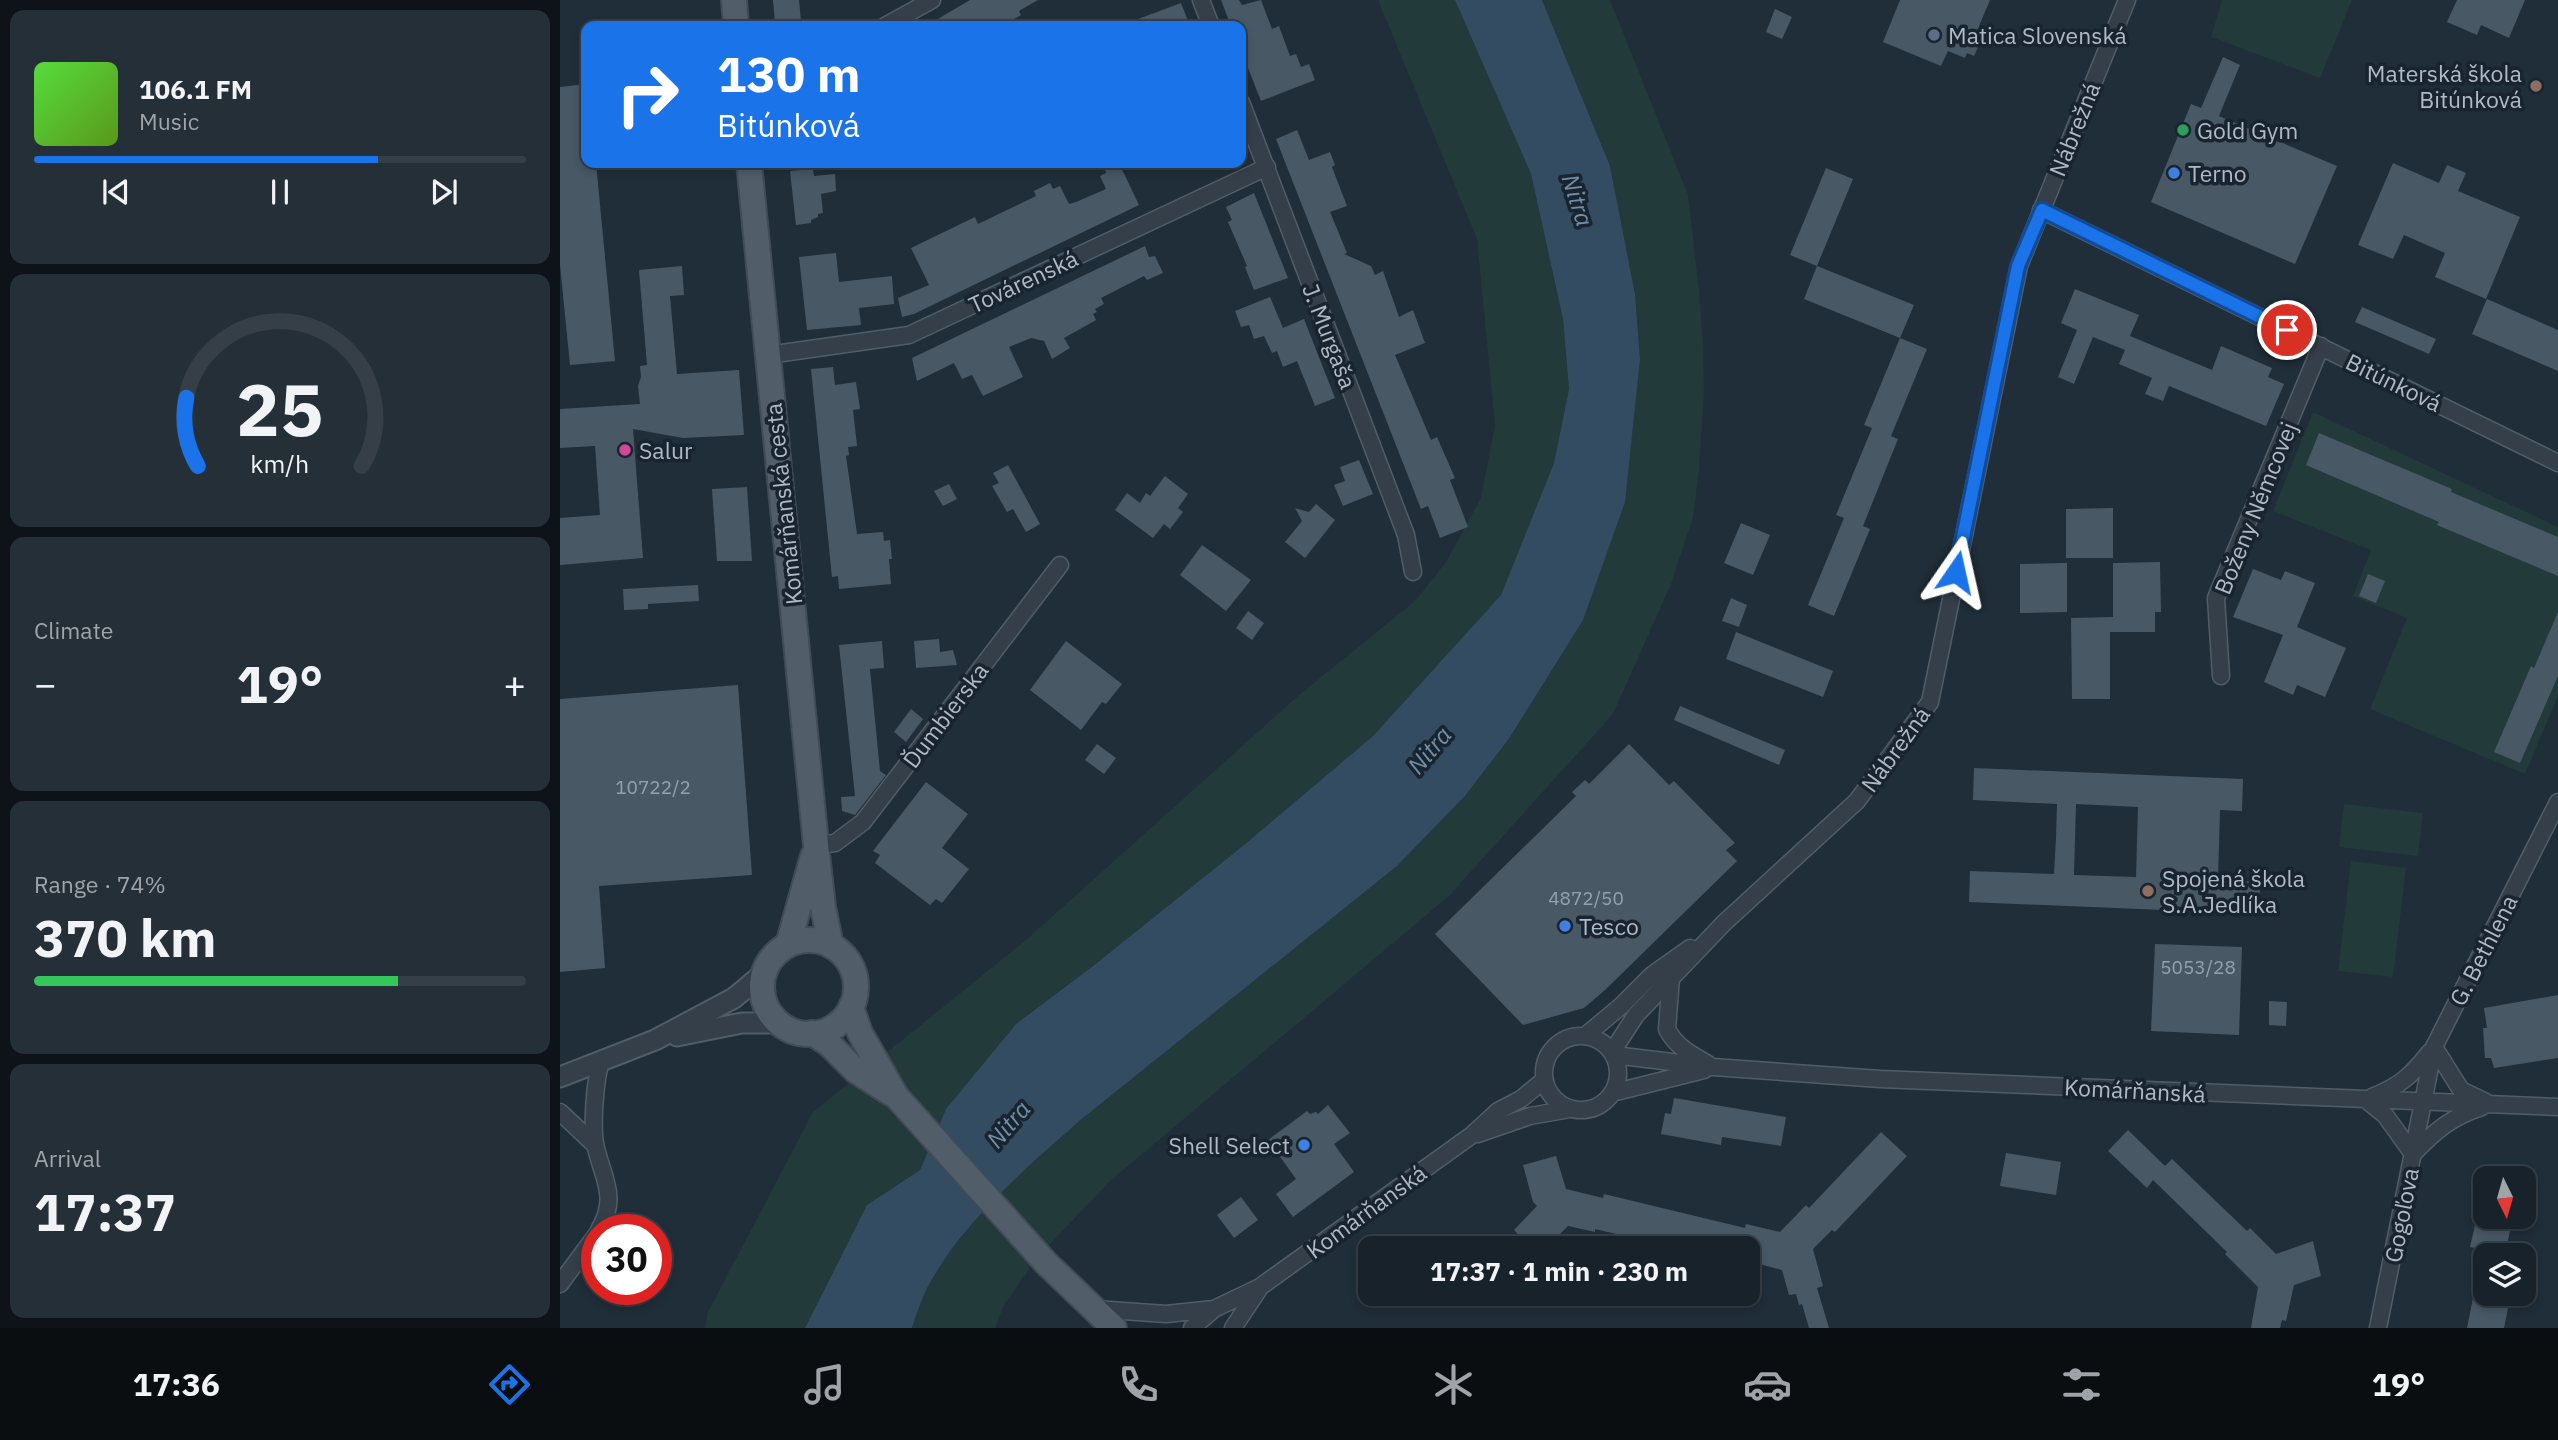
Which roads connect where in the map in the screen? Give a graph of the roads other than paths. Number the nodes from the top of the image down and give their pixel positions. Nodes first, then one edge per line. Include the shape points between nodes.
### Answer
1 (734, 0) edge
2 (932, 0) edge
3 (1201, 0) edge
4 (2127, 0) edge
5 (736, 21) edge
6 (894, 21) edge
7 (1209, 21) edge
8 (1246, 115) edge
9 (1266, 167) junction
10 (749, 168) edge
11 (2042, 210) junction
12 (2321, 346) junction
13 (768, 355) junction
14 (2558, 463) edge
15 (1060, 565) dead end
16 (1413, 572) dead end
17 (2221, 676) dead end
18 (2558, 802) edge
19 (816, 845) junction
20 (1724, 923) junction
21 (788, 945) junction
22 (831, 946) junction
23 (765, 972) junction
24 (1671, 978) junction
25 (851, 1007) junction
26 (780, 1023) junction
27 (812, 1033) junction
28 (1585, 1036) junction
29 (656, 1040) junction
30 (2434, 1047) junction
31 (1613, 1054) junction
32 (601, 1062) junction
33 (1713, 1068) junction
34 (560, 1077) edge
35 (1544, 1080) junction
36 (1612, 1093) junction
37 (896, 1096) junction
38 (2364, 1099) junction
39 (2423, 1102) junction
40 (2492, 1104) junction
41 (2558, 1107) edge
42 (1570, 1109) junction
43 (560, 1112) edge
44 (1472, 1135) junction
45 (595, 1145) junction
46 (2413, 1154) junction
47 (608, 1214) edge
48 (581, 1255) edge
49 (560, 1284) edge
50 (1261, 1287) junction
51 (1095, 1309) junction
52 (1214, 1309) junction
53 (1114, 1328) edge
54 (1192, 1328) edge
55 (1233, 1328) edge
56 (2378, 1328) edge

1 - 5 main road
2 - 6 street
3 - 7 street
4 - 11 street, Nábrežná
8 - 9 street, J. Murgaša
9 - 13 street, Továrenská via 909,335
9 - 16 street, J. Murgaša via 1406,535
10 - 13 main road, Komárňanská cesta
11 - 12 street, Bitúnková
11 - 20 street, Nábrežná via 2018,266 1930,702 1857,801
12 - 14 street, Bitúnková
12 - 17 street, Boženy Němcovej via 2216,598
13 - 19 main road, Komárňanská cesta
15 - 19 street, Ďumbierska via 863,822 835,844
18 - 30 street, G. Bethlena
19 - 21 main road, Komárňanská cesta
19 - 22 main road, Komárňanská cesta
20 - 24 street, Nábrežná
20 - 28 street, Nábrežná via 1652,975
21 - 22 main road via 814,940
21 - 23 main road
22 - 25 main road via 845,956 854,972
23 - 26 main road via 765,999
23 - 29 street via 734,998
24 - 31 street, Nábrežná via 1636,1015
24 - 33 street via 1667,1029 1685,1051
25 - 27 main road via 835,1026
25 - 37 main road via 860,1033
26 - 27 main road
26 - 29 street via 742,1023
27 - 37 main road via 856,1071
28 - 31 street, Komárňanská
28 - 35 street via 1562,1041 1553,1049 1546,1059
29 - 32 street
30 - 38 street via 2396,1087
30 - 39 street, G. Bethlena
30 - 40 street via 2461,1090
31 - 33 street, Komárňanská
31 - 36 street via 1618,1074
32 - 34 street
32 - 45 street
33 - 36 street, Komárňanská
33 - 38 street, Komárňanská
35 - 42 street via 1553,1098
35 - 44 street, Komárňanská
36 - 42 street, Komárňanská via 1598,1106
37 - 51 main road via 1035,1250
38 - 39 street, Komárňanská
38 - 46 street via 2385,1115
39 - 40 street, Komárňanská
39 - 46 street, Gogoľova
40 - 41 street, Komárňanská
40 - 46 street via 2438,1128
42 - 44 street, Komárňanská
43 - 45 street
44 - 50 street, Komárňanská
45 - 47 street via 607,1181
46 - 56 street, Gogoľova
48 - 49 street
50 - 52 street
50 - 55 street
51 - 52 street via 1166,1314
51 - 53 main road
52 - 54 street

